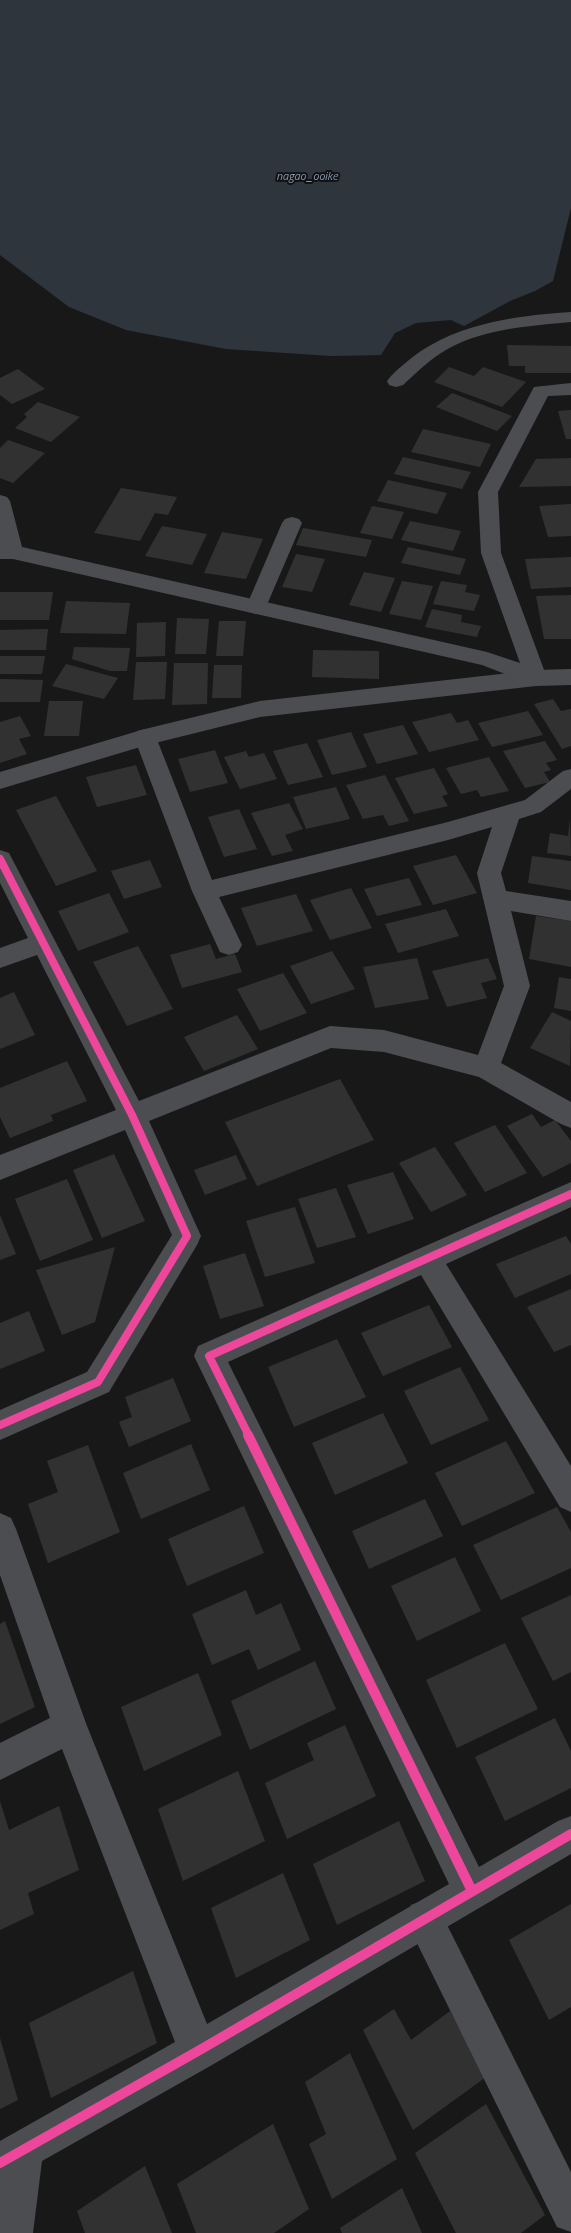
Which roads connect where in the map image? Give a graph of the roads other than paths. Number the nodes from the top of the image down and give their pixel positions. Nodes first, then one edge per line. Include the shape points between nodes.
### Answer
1 (571, 318) edge
2 (396, 380) dead end
3 (571, 389) edge
4 (0, 501) edge
5 (292, 523) dead end
6 (7, 552) edge
7 (256, 607) junction
8 (571, 677) edge
9 (536, 678) junction
10 (145, 737) junction
11 (571, 777) edge
12 (0, 781) edge
13 (509, 813) junction
14 (0, 859) edge
15 (204, 891) junction
16 (495, 899) junction
17 (571, 911) edge
18 (43, 943) junction
19 (229, 945) dead end
20 (0, 958) edge
21 (486, 1068) junction
22 (132, 1115) junction
23 (571, 1116) edge
24 (0, 1168) edge
25 (571, 1194) edge
26 (427, 1258) junction
27 (0, 1425) edge
28 (571, 1496) edge
29 (0, 1529) edge
30 (70, 1726) junction
31 (0, 1762) edge
32 (571, 1834) edge
33 (472, 1891) junction
34 (424, 1918) junction
35 (198, 2051) junction
36 (12, 2156) edge
37 (571, 2212) edge
38 (13, 2233) edge

1 - 2 street via 486,329 439,346
3 - 9 street via 541,391 488,492 491,553
4 - 6 street
5 - 7 lane
6 - 7 street
7 - 9 street via 487,659
8 - 9 street
9 - 10 street via 260,709
10 - 12 street
10 - 15 street
11 - 13 street via 533,806
13 - 15 street
13 - 16 street via 489,873
14 - 18 street
15 - 19 street
16 - 17 street
16 - 21 street via 517,986
18 - 20 street
18 - 22 street
21 - 22 street via 384,1041 330,1037
21 - 23 street
22 - 24 street
22 - 27 street via 187,1236 98,1382
25 - 26 street
26 - 28 street
26 - 33 street via 209,1356
29 - 30 street
30 - 31 street
30 - 35 street
32 - 33 street
33 - 34 street
34 - 35 street
34 - 37 lane
35 - 36 street
36 - 38 street

